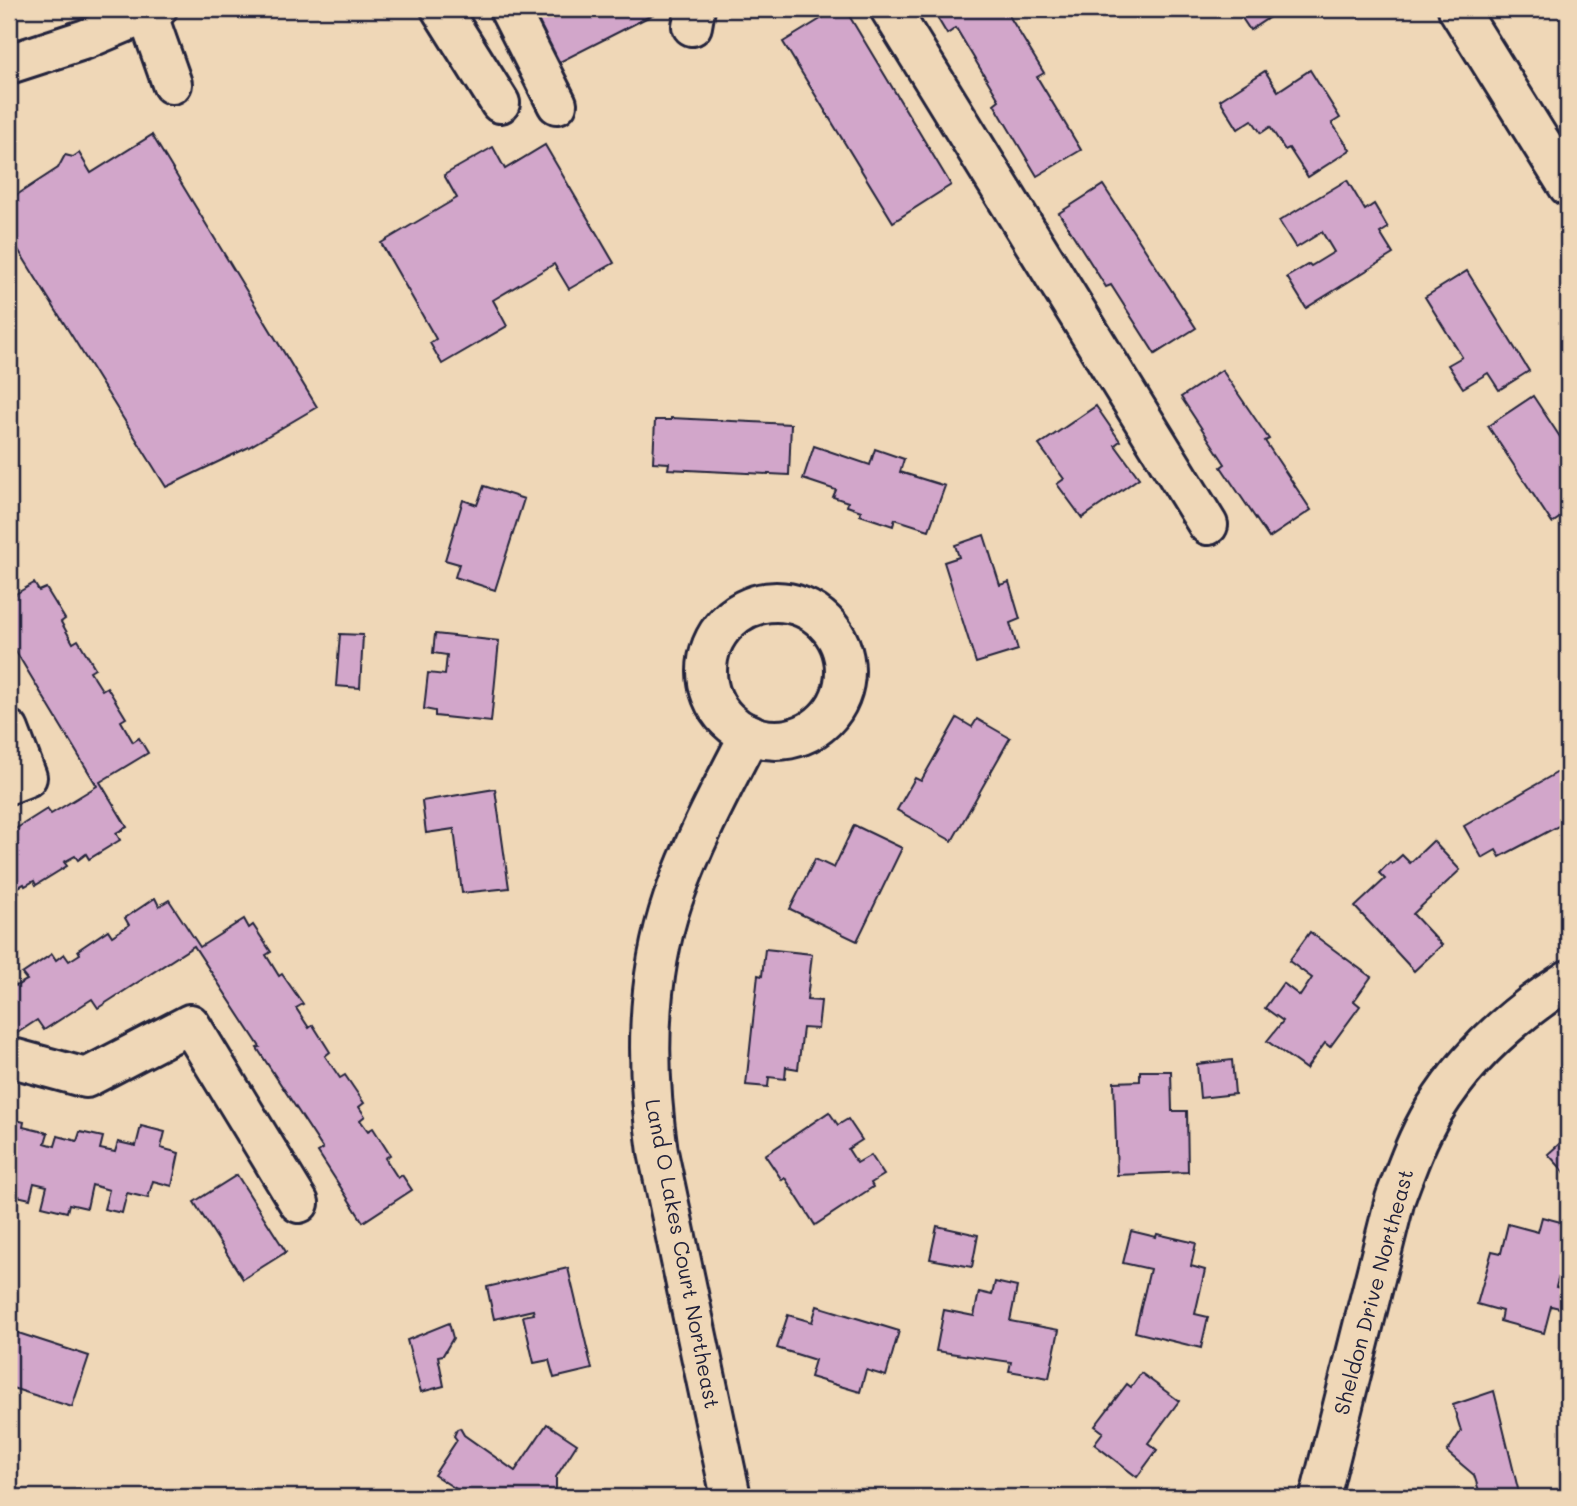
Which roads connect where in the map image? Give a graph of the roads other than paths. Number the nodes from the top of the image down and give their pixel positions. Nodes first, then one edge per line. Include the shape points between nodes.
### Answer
1 (441, 9) edge
2 (509, 9) edge
3 (890, 9) edge
4 (1458, 9) edge
5 (152, 11) edge
6 (9, 64) edge
7 (172, 84) dead end
8 (500, 103) dead end
9 (557, 104) dead end
10 (1568, 186) edge
11 (1208, 525) dead end
12 (9, 730) edge
13 (750, 734) dead end
14 (9, 784) edge
15 (1568, 980) edge
16 (9, 1057) edge
17 (299, 1203) dead end
18 (731, 1497) edge
19 (1320, 1497) edge

1 - 8 street
2 - 9 street
3 - 11 street
4 - 10 street
5 - 6 street
5 - 7 street
12 - 14 street via 27,777
13 - 18 street, Land O Lakes Court Northeast via 698,835 673,900 655,977 649,1047 658,1152
15 - 19 street, Sheldon Drive Northeast via 1529,1005 1477,1053 1434,1110 1411,1157 1395,1199
16 - 17 street via 86,1078 190,1024

